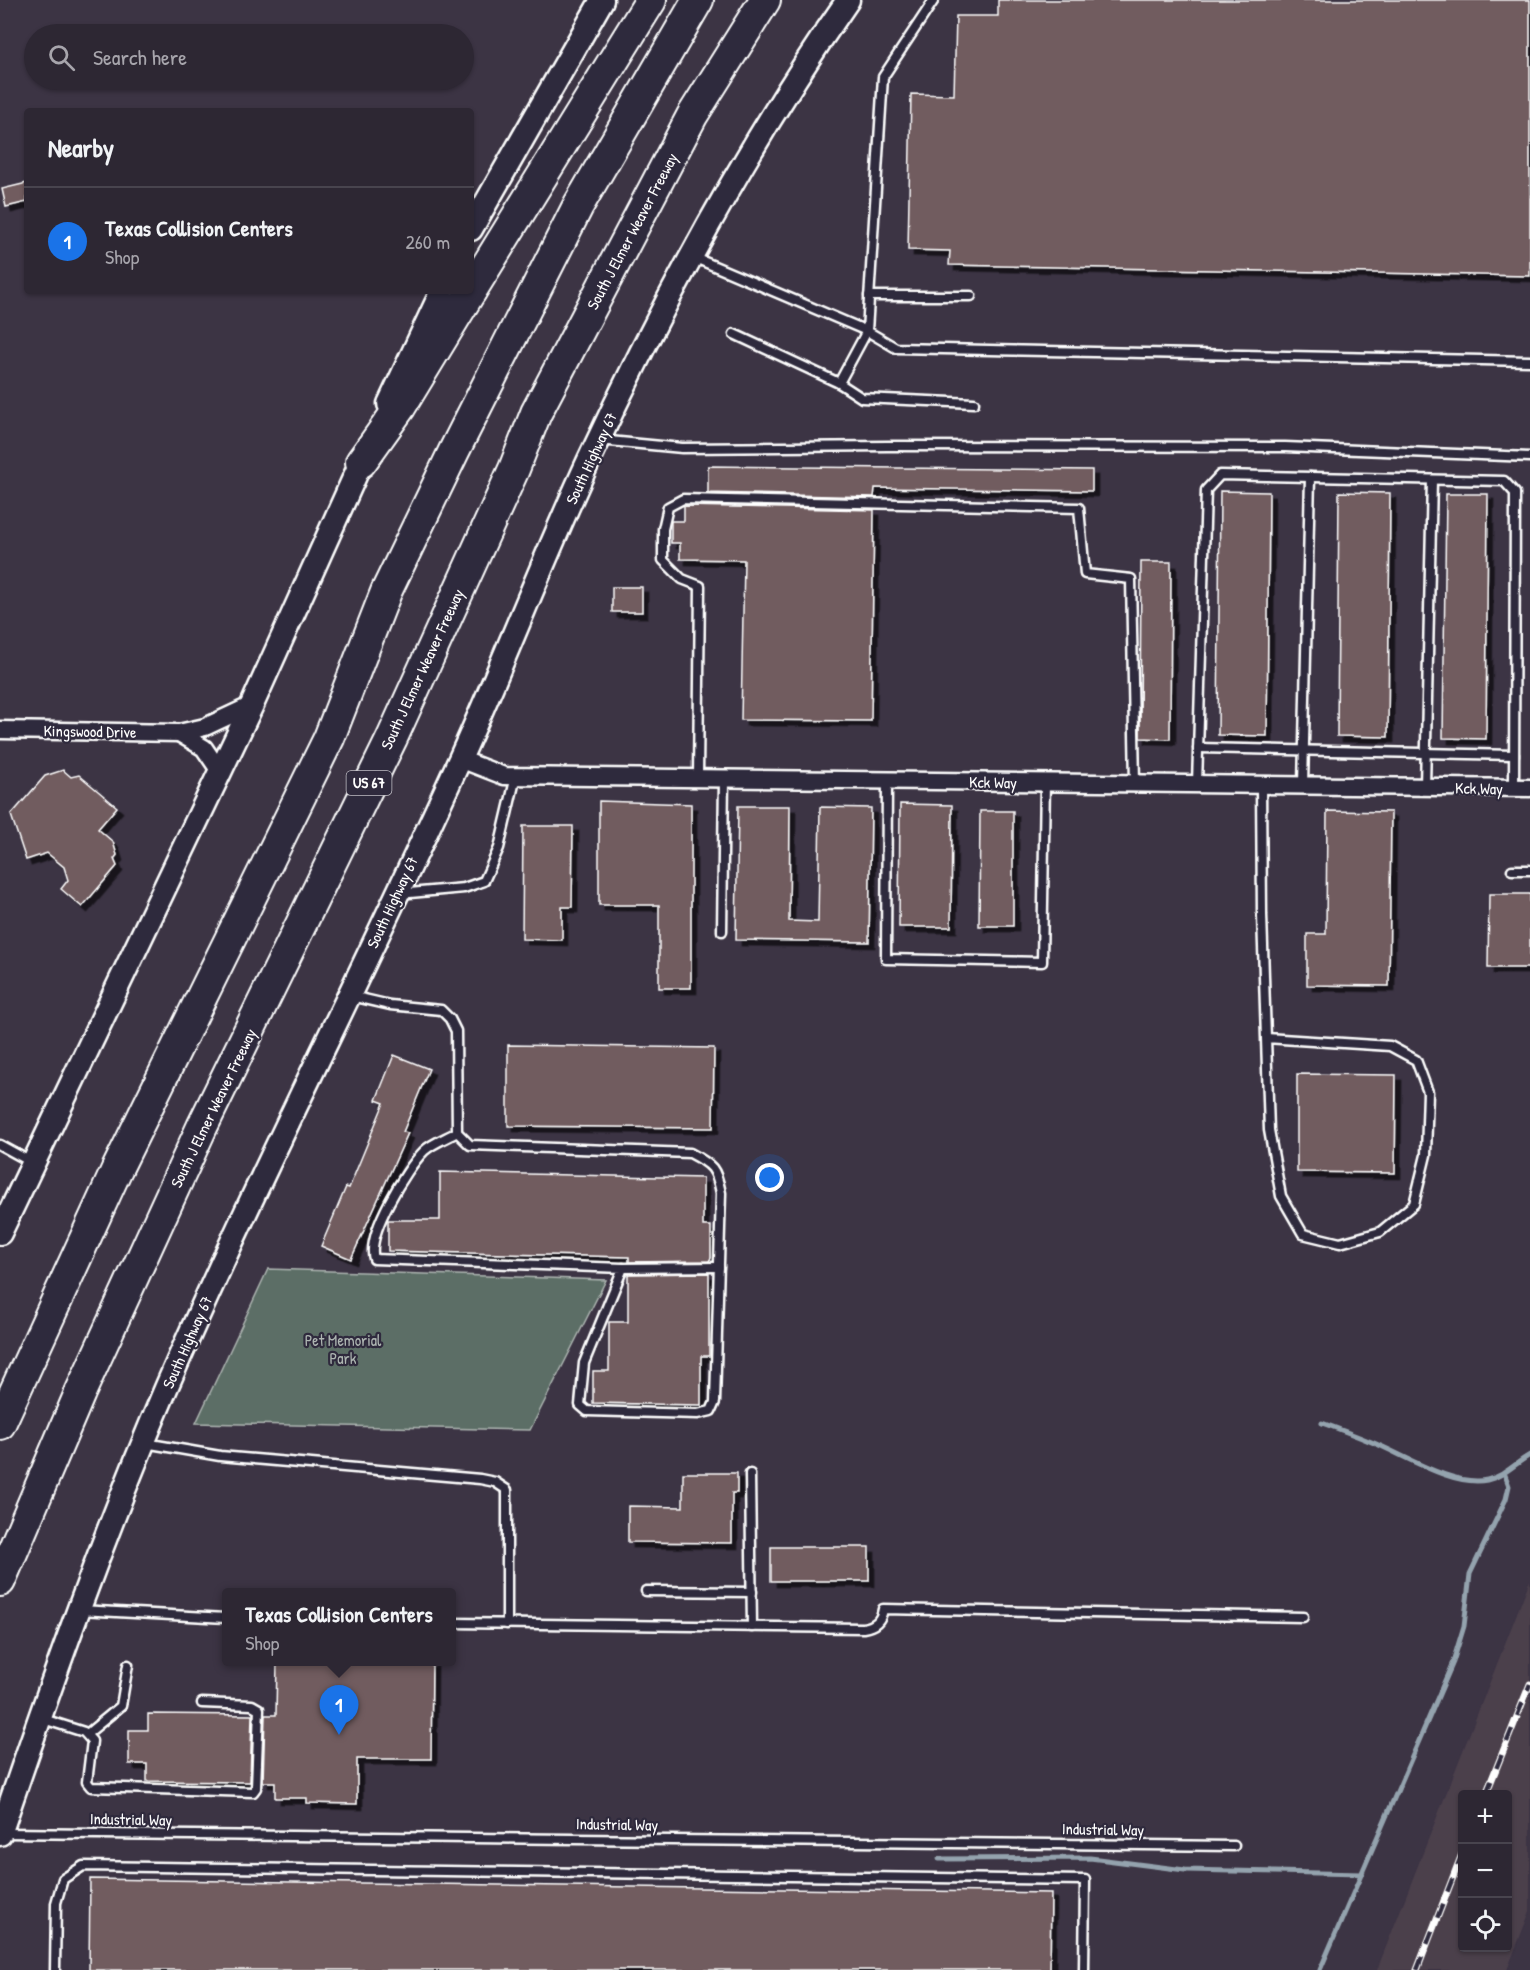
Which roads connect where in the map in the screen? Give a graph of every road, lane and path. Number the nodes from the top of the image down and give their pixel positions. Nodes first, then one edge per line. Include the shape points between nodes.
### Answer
1 (602, 0) edge
2 (651, 0) edge
3 (698, 0) edge
4 (765, 0) edge
5 (848, 0) edge
6 (934, 0) edge
7 (474, 224) edge
8 (691, 256) junction
9 (474, 286) edge
10 (441, 294) edge
11 (469, 294) edge
12 (869, 296) junction
13 (971, 296) dead end
14 (867, 331) junction
15 (734, 334) dead end
16 (1530, 361) edge
17 (839, 383) junction
18 (974, 403) dead end
19 (598, 440) junction
20 (1530, 457) edge
21 (361, 462) junction
22 (1310, 477) junction
23 (1432, 480) junction
24 (252, 705) junction
25 (0, 730) edge
26 (179, 733) junction
27 (1198, 747) junction
28 (1304, 751) junction
29 (1426, 754) junction
30 (1514, 755) junction
31 (460, 759) junction
32 (219, 771) junction
33 (516, 776) junction
34 (698, 778) junction
35 (724, 779) junction
36 (886, 780) junction
37 (1045, 782) junction
38 (1135, 783) junction
39 (1197, 784) junction
40 (1261, 785) junction
41 (1303, 786) junction
42 (1425, 787) junction
43 (1522, 788) edge
44 (1512, 870) dead end
45 (1530, 870) edge
46 (396, 895) junction
47 (722, 931) dead end
48 (348, 995) junction
49 (1266, 1038) junction
50 (457, 1132) junction
51 (0, 1145) edge
52 (33, 1163) junction
53 (0, 1233) edge
54 (719, 1267) junction
55 (623, 1268) junction
56 (0, 1424) edge
57 (144, 1443) junction
58 (750, 1474) dead end
59 (0, 1581) edge
60 (646, 1592) dead end
61 (752, 1592) junction
62 (77, 1610) junction
63 (1303, 1617) dead end
64 (222, 1618) edge
65 (456, 1623) edge
66 (507, 1624) junction
67 (752, 1626) junction
68 (128, 1665) dead end
69 (202, 1703) dead end
70 (40, 1718) junction
71 (87, 1734) junction
72 (0, 1833) edge
73 (1234, 1846) dead end
74 (56, 1970) edge
75 (1084, 1970) edge

1 - 7 main road
2 - 9 highway
3 - 56 highway via 578,206 454,451 386,592 329,738 117,1169
4 - 59 highway, South J Elmer Weaver Freeway / US 67 via 692,116 536,413 392,738 202,1127 80,1393
5 - 8 main road, South Highway 67 via 775,111
6 - 12 lane via 883,77
8 - 14 lane
8 - 19 main road, South Highway 67
10 - 21 main road
11 - 21 highway via 401,406
12 - 13 lane
12 - 14 lane
14 - 16 lane via 896,348
14 - 17 lane
15 - 17 lane
17 - 18 lane via 862,398
19 - 20 lane via 682,448 1285,447
19 - 31 main road, South Highway 67
21 - 24 main road
22 - 23 lane
22 - 27 lane via 1220,476 1206,490
22 - 28 lane
23 - 29 lane
23 - 30 lane via 1504,481 1515,493
24 - 26 street, Kingswood Drive via 205,728
24 - 32 main road
25 - 26 street, Kingswood Drive
26 - 32 street via 204,748
27 - 28 lane
27 - 39 lane
28 - 29 lane
28 - 41 lane
29 - 30 lane
29 - 42 lane
30 - 43 lane
31 - 33 street, Kck Way via 504,776
31 - 46 main road, South Highway 67
32 - 52 main road
33 - 34 street, Kck Way
33 - 46 lane via 499,848 484,881 465,888
34 - 35 street, Kck Way
34 - 38 lane via 700,586 682,579 663,560 668,507 683,499 1078,508 1085,574 1131,579
35 - 36 street, Kck Way
35 - 47 lane
36 - 37 street, Kck Way
36 - 37 lane via 886,958 1042,962
37 - 38 street, Kck Way
38 - 39 street, Kck Way
39 - 40 street, Kck Way
40 - 41 street, Kck Way
40 - 49 lane
41 - 42 street, Kck Way
42 - 43 street, Kck Way
44 - 45 lane
46 - 48 main road, South Highway 67
48 - 50 lane via 390,1005 430,1007 441,1010 450,1019 456,1031
48 - 57 main road, South Highway 67
49 - 49 lane via 1269,1130 1281,1196 1303,1234 1340,1243 1380,1232 1414,1204 1426,1155 1428,1092 1416,1060 1390,1046
50 - 54 lane via 470,1144 690,1153 709,1162 717,1173 721,1193
50 - 55 lane via 424,1150 385,1209 371,1251 374,1259
51 - 52 lane
52 - 53 main road
54 - 55 lane
54 - 55 lane via 715,1402 711,1411 587,1411 580,1405 584,1363
57 - 62 main road, South Highway 67
57 - 66 lane via 220,1456 495,1482 507,1490
58 - 61 lane
60 - 61 lane
61 - 67 lane
62 - 64 lane
62 - 70 main road, South Highway 67
63 - 67 lane via 883,1609 882,1617 873,1626 863,1628
65 - 66 lane
66 - 67 lane
68 - 71 lane via 120,1706
69 - 71 lane via 252,1705 259,1709 253,1792 91,1787 87,1782 92,1741
70 - 71 lane
70 - 72 main road, South Highway 67
72 - 73 lane, Industrial Way
74 - 75 lane via 58,1895 63,1879 83,1866 1085,1880

